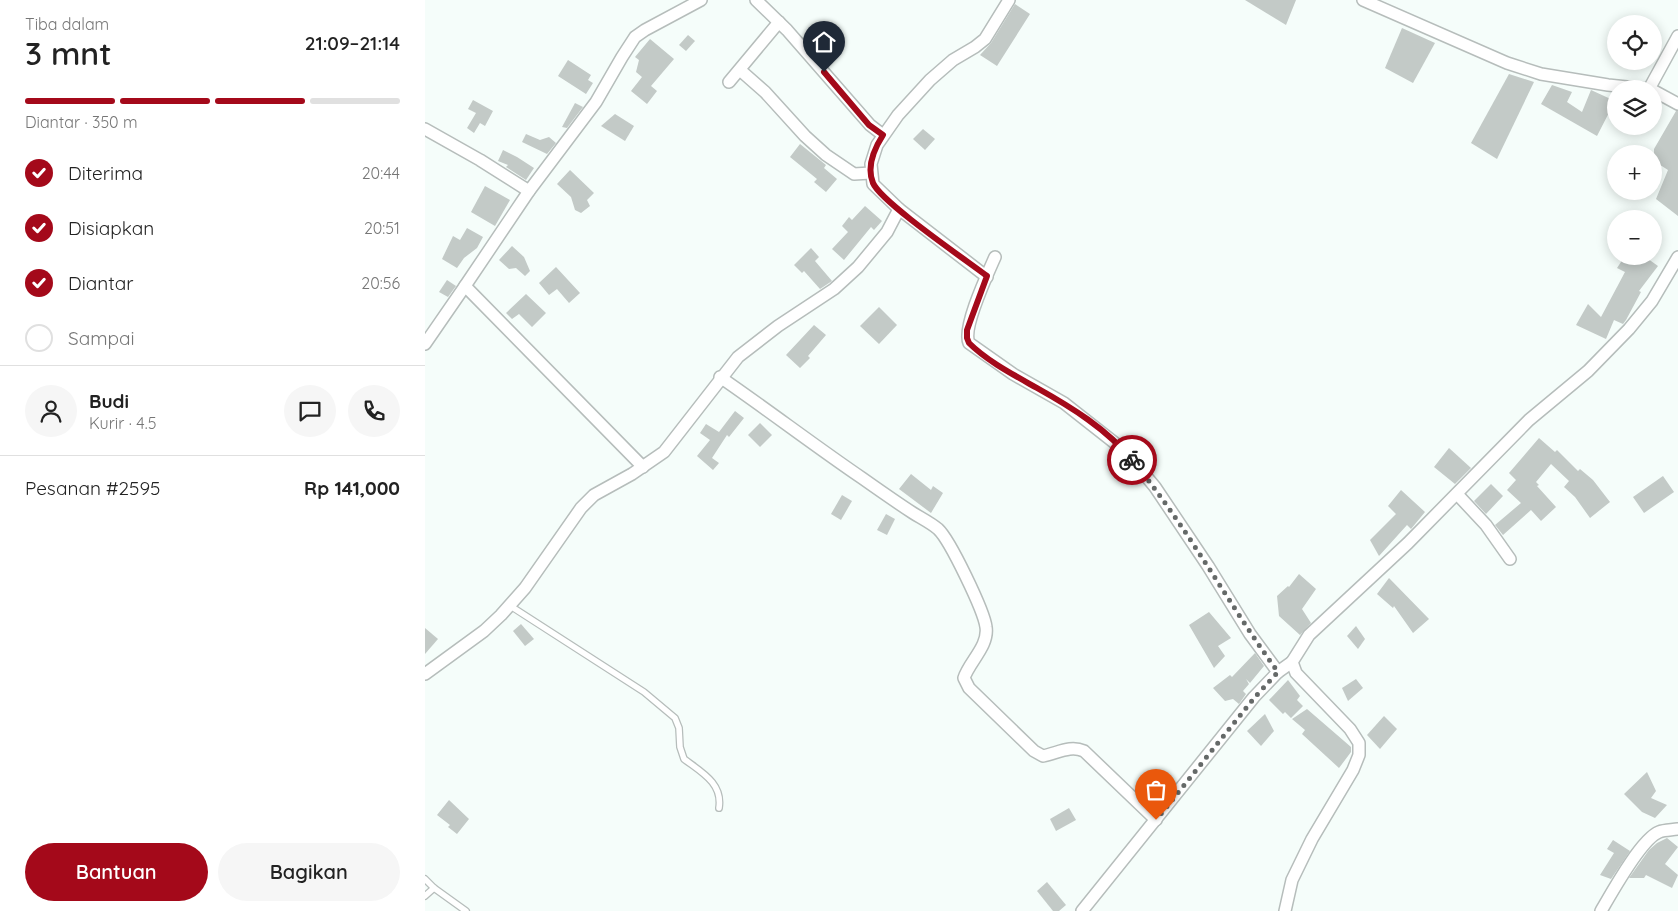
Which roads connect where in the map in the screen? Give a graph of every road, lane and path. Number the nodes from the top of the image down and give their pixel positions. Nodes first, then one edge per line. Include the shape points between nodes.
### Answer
1 (701, 0) edge
2 (756, 0) edge
3 (1009, 0) edge
4 (1363, 0) edge
5 (779, 22) junction
6 (1678, 36) edge
7 (740, 70) junction
8 (1653, 80) edge
9 (729, 82) dead end
10 (1607, 84) edge
11 (1662, 95) edge
12 (1678, 104) edge
13 (425, 129) edge
14 (877, 131) junction
15 (867, 174) junction
16 (529, 191) junction
17 (899, 209) junction
18 (995, 257) dead end
19 (1678, 257) edge
20 (987, 276) junction
21 (465, 286) junction
22 (425, 344) edge
23 (720, 378) junction
24 (643, 466) junction
25 (1457, 494) junction
26 (1510, 559) dead end
27 (509, 605) junction
28 (1292, 662) junction
29 (1278, 672) junction
30 (425, 674) edge
31 (719, 808) dead end
32 (1156, 820) junction
33 (1678, 829) edge
34 (425, 879) edge
35 (434, 888) junction
36 (425, 896) edge
37 (466, 911) edge
38 (1082, 911) edge
39 (1285, 911) edge
40 (1601, 911) edge

1 - 16 street via 635,37 596,102
2 - 5 street
3 - 14 street via 985,39 953,60
4 - 10 street via 1533,72
5 - 7 street
5 - 14 street
6 - 8 street
7 - 9 street
7 - 15 street via 826,155 854,174
11 - 12 street
13 - 16 street
14 - 15 street
15 - 17 street
16 - 21 street
17 - 20 street
17 - 23 street via 887,232 858,268 834,289 738,357
18 - 20 street
19 - 25 street via 1652,301 1629,329 1588,371 1529,420
20 - 29 street via 967,330 969,343 1013,374 1064,403 1125,451 1155,487
21 - 22 street
21 - 24 street
23 - 24 street via 664,452
23 - 32 street via 939,530 987,628 981,649 967,668 964,678 969,688 1043,756 1069,748 1084,751
24 - 27 street via 594,495 581,508 525,588
25 - 26 street
25 - 28 street via 1309,635
27 - 30 street via 484,631
27 - 31 lane via 644,692 675,718 684,759 716,785 721,800
28 - 29 street
28 - 39 street via 1307,686 1350,729 1359,743 1359,755 1292,880
29 - 32 street
32 - 38 street
33 - 40 street via 1657,833 1649,840
34 - 35 lane
35 - 36 lane
35 - 37 lane

